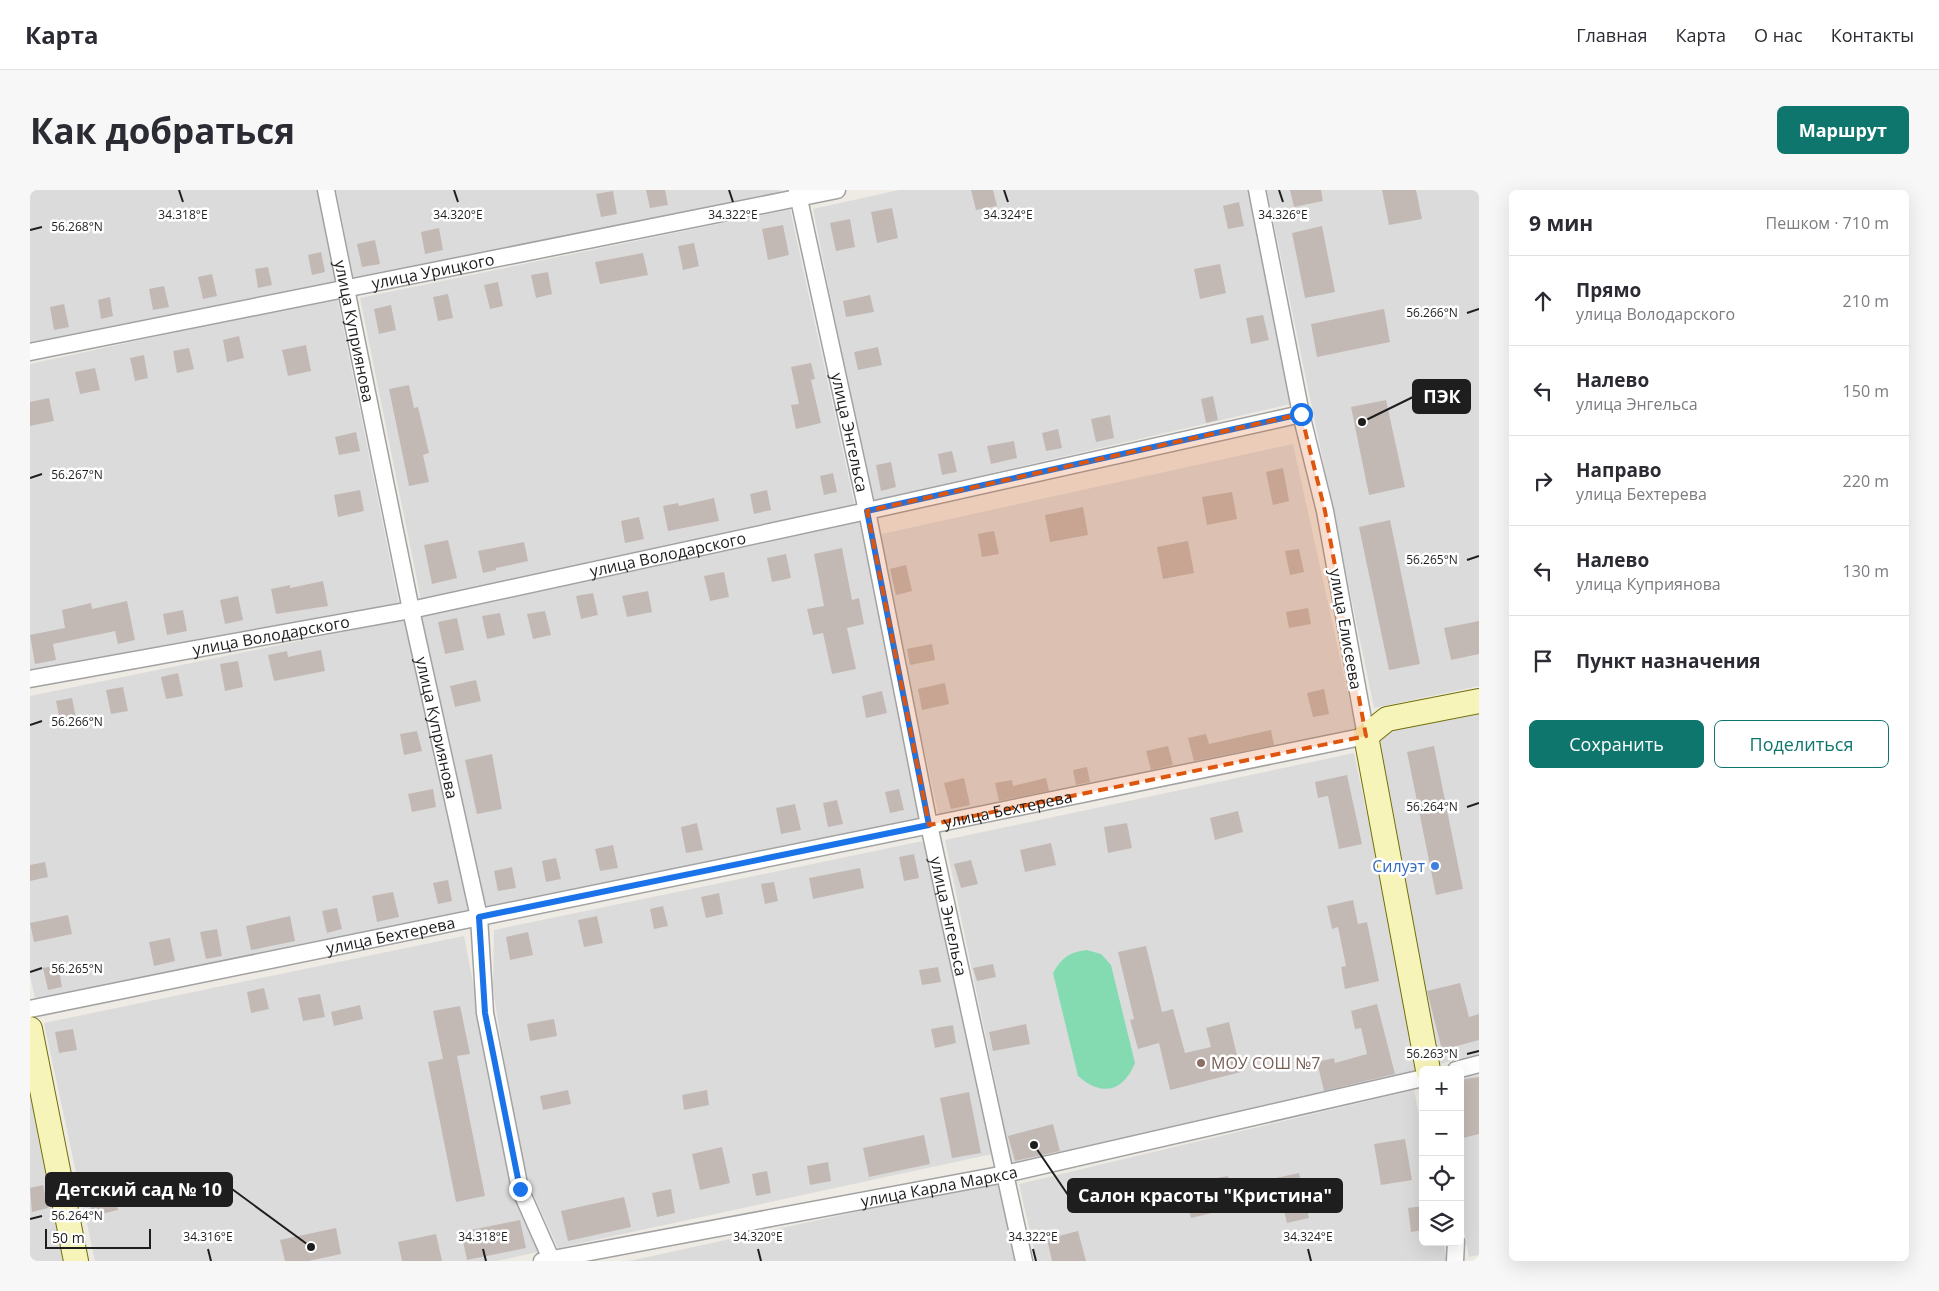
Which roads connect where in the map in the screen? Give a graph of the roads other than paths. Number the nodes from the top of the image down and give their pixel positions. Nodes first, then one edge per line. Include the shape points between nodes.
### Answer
1 (326, 190) edge
2 (837, 190) edge
3 (1257, 190) edge
4 (798, 194) edge
5 (346, 288) junction
6 (30, 352) edge
7 (1301, 414) junction
8 (867, 511) junction
9 (411, 610) junction
10 (30, 679) edge
11 (1479, 701) edge
12 (1366, 736) junction
13 (929, 825) junction
14 (479, 917) junction
15 (30, 1009) edge
16 (30, 1029) edge
17 (1479, 1064) edge
18 (1427, 1066) edge
19 (1464, 1068) edge
20 (1419, 1079) edge
21 (1005, 1174) junction
22 (548, 1260) edge
23 (76, 1261) edge
24 (1024, 1261) edge

1 - 5 street, улица Куприянова
2 - 4 street, улица Урицкого
3 - 7 street, улица Елисеева
4 - 5 street, улица Урицкого
4 - 8 street, улица Энгельса
5 - 6 street, улица Урицкого
5 - 9 street, улица Куприянова
7 - 8 street, улица Володарского
7 - 12 street, улица Елисеева via 1325,512
8 - 9 street, улица Володарского
8 - 13 street, улица Энгельса
9 - 10 street, улица Володарского
9 - 14 street, улица Куприянова
11 - 12 street, улица Бехтерева via 1387,719
12 - 13 street, улица Бехтерева
12 - 18 street, улица Елисеева
13 - 14 street, улица Бехтерева
13 - 21 street, улица Энгельса
14 - 15 street, улица Бехтерева
14 - 22 street, улица Куприянова via 485,1013 520,1189
16 - 23 street
17 - 19 street
20 - 21 street, улица Карла Маркса
21 - 22 street, улица Карла Маркса
21 - 24 street, улица Энгельса

